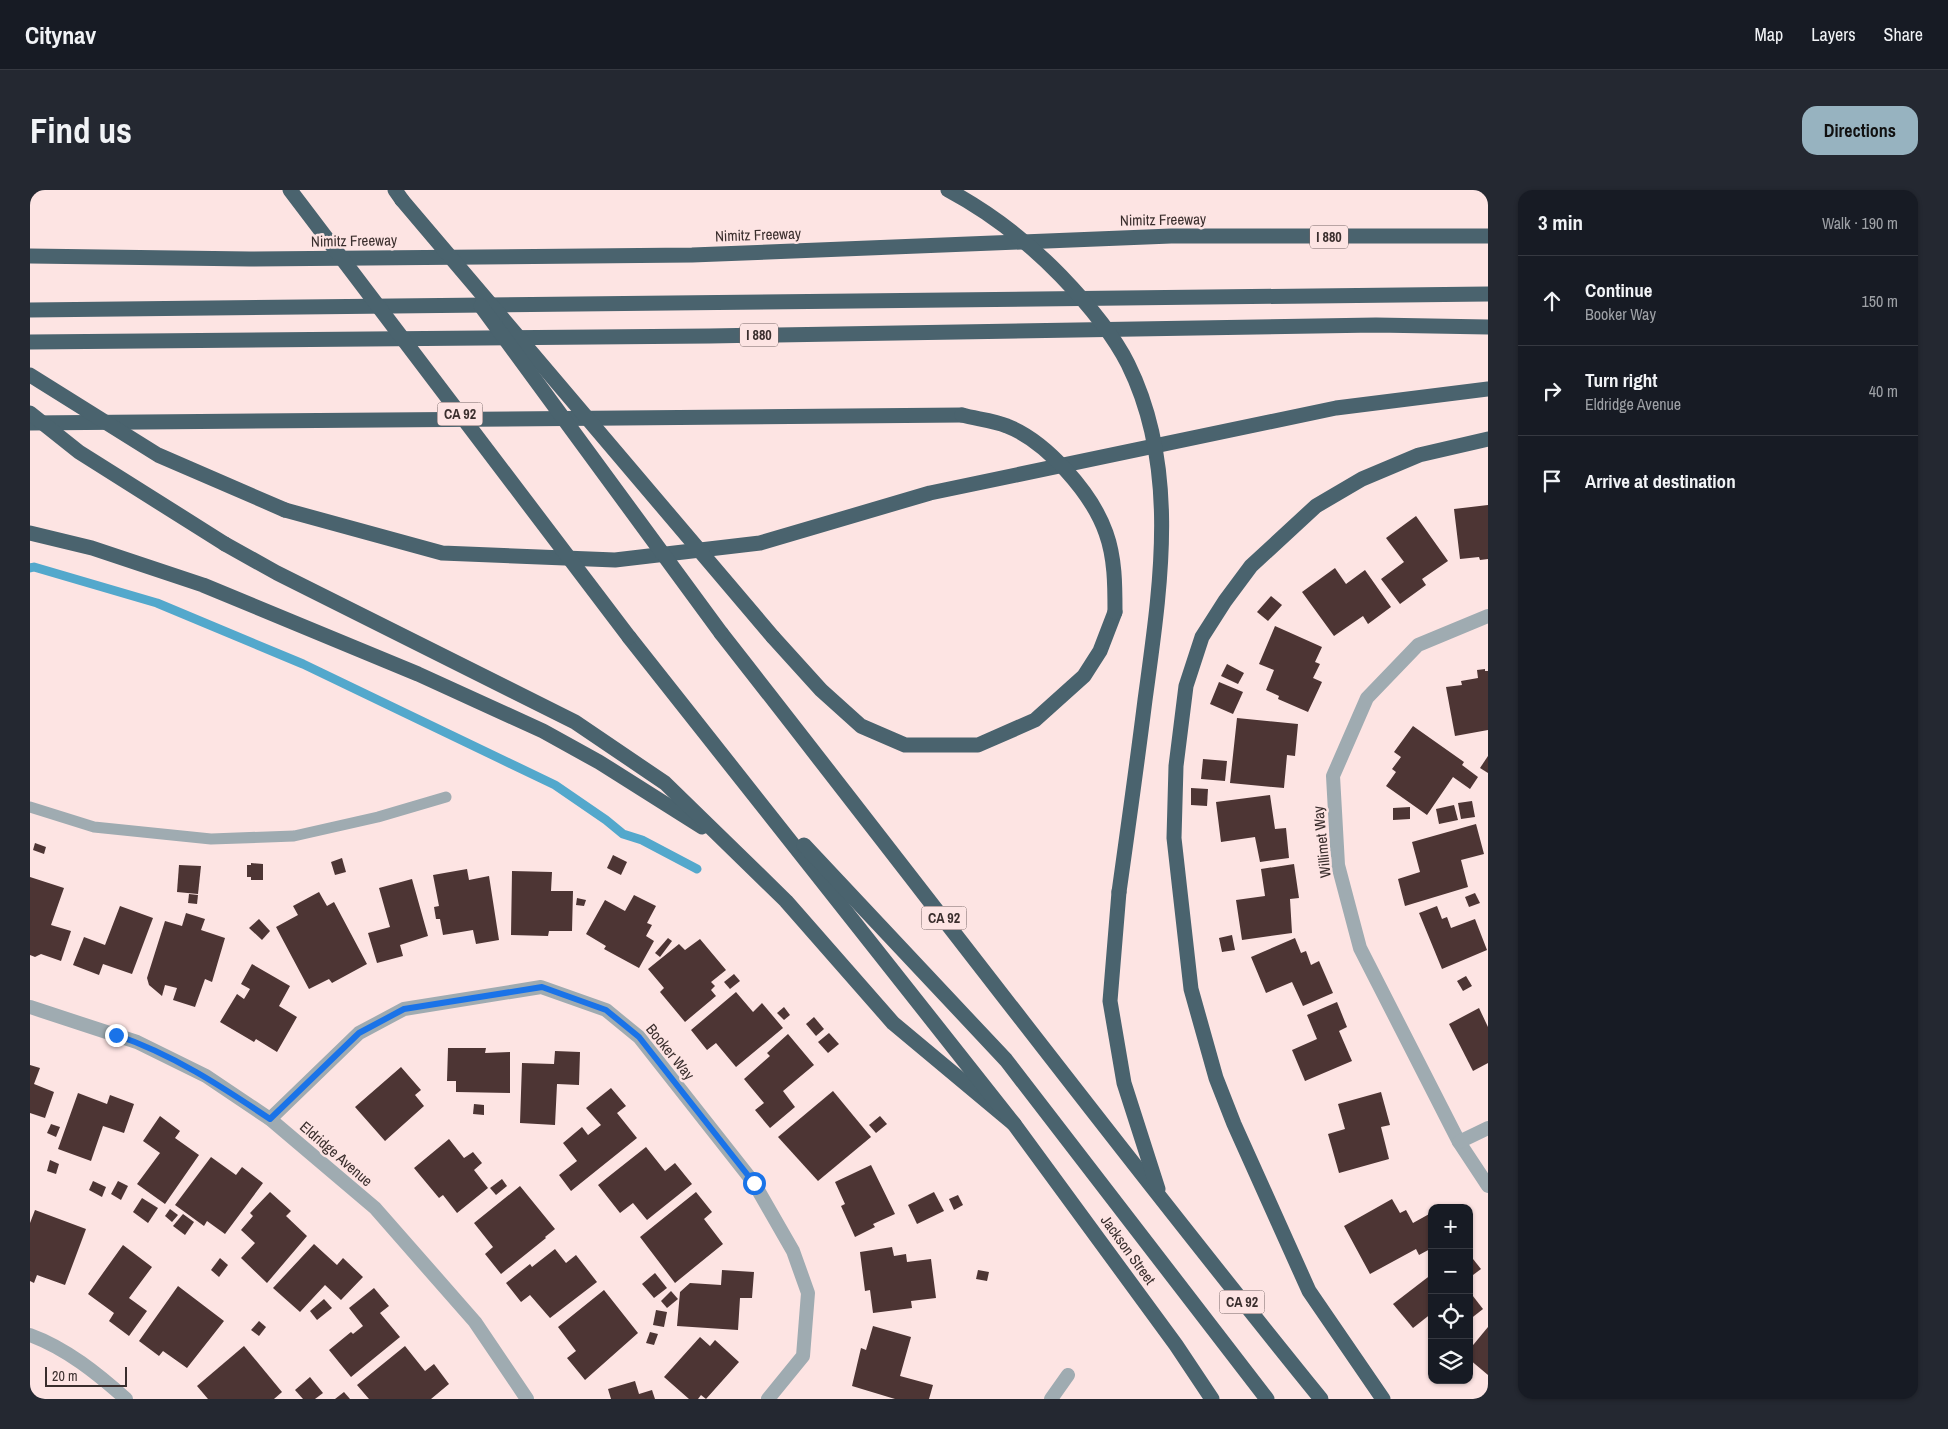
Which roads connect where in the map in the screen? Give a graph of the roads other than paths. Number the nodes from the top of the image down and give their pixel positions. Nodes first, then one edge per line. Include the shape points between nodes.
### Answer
1 (290, 190) edge
2 (948, 190) edge
3 (398, 195) edge
4 (1488, 236) edge
5 (30, 256) edge
6 (1488, 294) edge
7 (30, 310) edge
8 (1488, 327) edge
9 (30, 342) edge
10 (30, 375) edge
11 (1488, 389) edge
12 (30, 413) edge
13 (30, 423) edge
14 (1488, 439) edge
15 (30, 533) edge
16 (1488, 616) edge
17 (733, 769) junction
18 (446, 797) dead end
19 (30, 807) edge
20 (727, 842) junction
21 (30, 1007) edge
22 (270, 1119) junction
23 (1014, 1124) junction
24 (1488, 1128) edge
25 (1459, 1142) junction
26 (1488, 1186) edge
27 (1164, 1204) junction
28 (30, 1335) edge
29 (1068, 1375) dead end
30 (126, 1399) edge
31 (527, 1399) edge
32 (768, 1399) edge
33 (1051, 1399) edge
34 (1212, 1399) edge
35 (1267, 1399) edge
36 (1321, 1399) edge
37 (1383, 1399) edge

1 - 17 highway, CA 92, bridge
2 - 27 highway, bridge via 1013,230 1088,305 1128,364 1145,408 1157,460 1163,538 1158,605 1119,892 1110,1000 1124,1082 1141,1142
3 - 13 highway, bridge via 773,637 821,690 862,726 905,746 978,745 1035,720 1084,676 1100,651 1115,612 1115,570 1106,532 1082,490 1047,450 1007,426 962,415
3 - 27 highway, CA 92, bridge via 722,633
4 - 5 highway, Nimitz Freeway / I 880 via 1171,236 692,255 260,259
6 - 7 highway, I 880
8 - 9 highway, I 880 via 1376,325 720,336
10 - 11 highway, bridge via 158,454 285,510 442,553 615,560 760,543 940,491 1336,408
12 - 20 highway, bridge via 79,452 225,544 574,722 665,783
14 - 37 highway via 1420,455 1362,480 1316,506 1251,566 1202,637 1186,686 1176,766 1174,838 1191,989 1216,1078 1309,1291
15 - 20 highway via 92,548 203,585 418,674 543,731
16 - 25 street, Willimet Way via 1418,645 1367,698 1333,776 1338,865 1360,948
17 - 23 highway, CA 92
17 - 35 highway via 1006,1060
18 - 19 lane via 294,836 211,840 94,827
20 - 23 highway via 786,901 893,1024
21 - 22 street, Eldridge Avenue via 137,1042 206,1076
22 - 31 street, Eldridge Avenue via 375,1208 475,1322
22 - 32 street, Booker Way via 359,1033 404,1009 542,987 606,1010 639,1037 754,1183 793,1251 808,1293 803,1356
23 - 34 highway, Jackson Street / CA 92
24 - 25 street
25 - 26 street, Willimet Way
27 - 36 highway, CA 92
28 - 30 street via 92,1369
29 - 33 street

